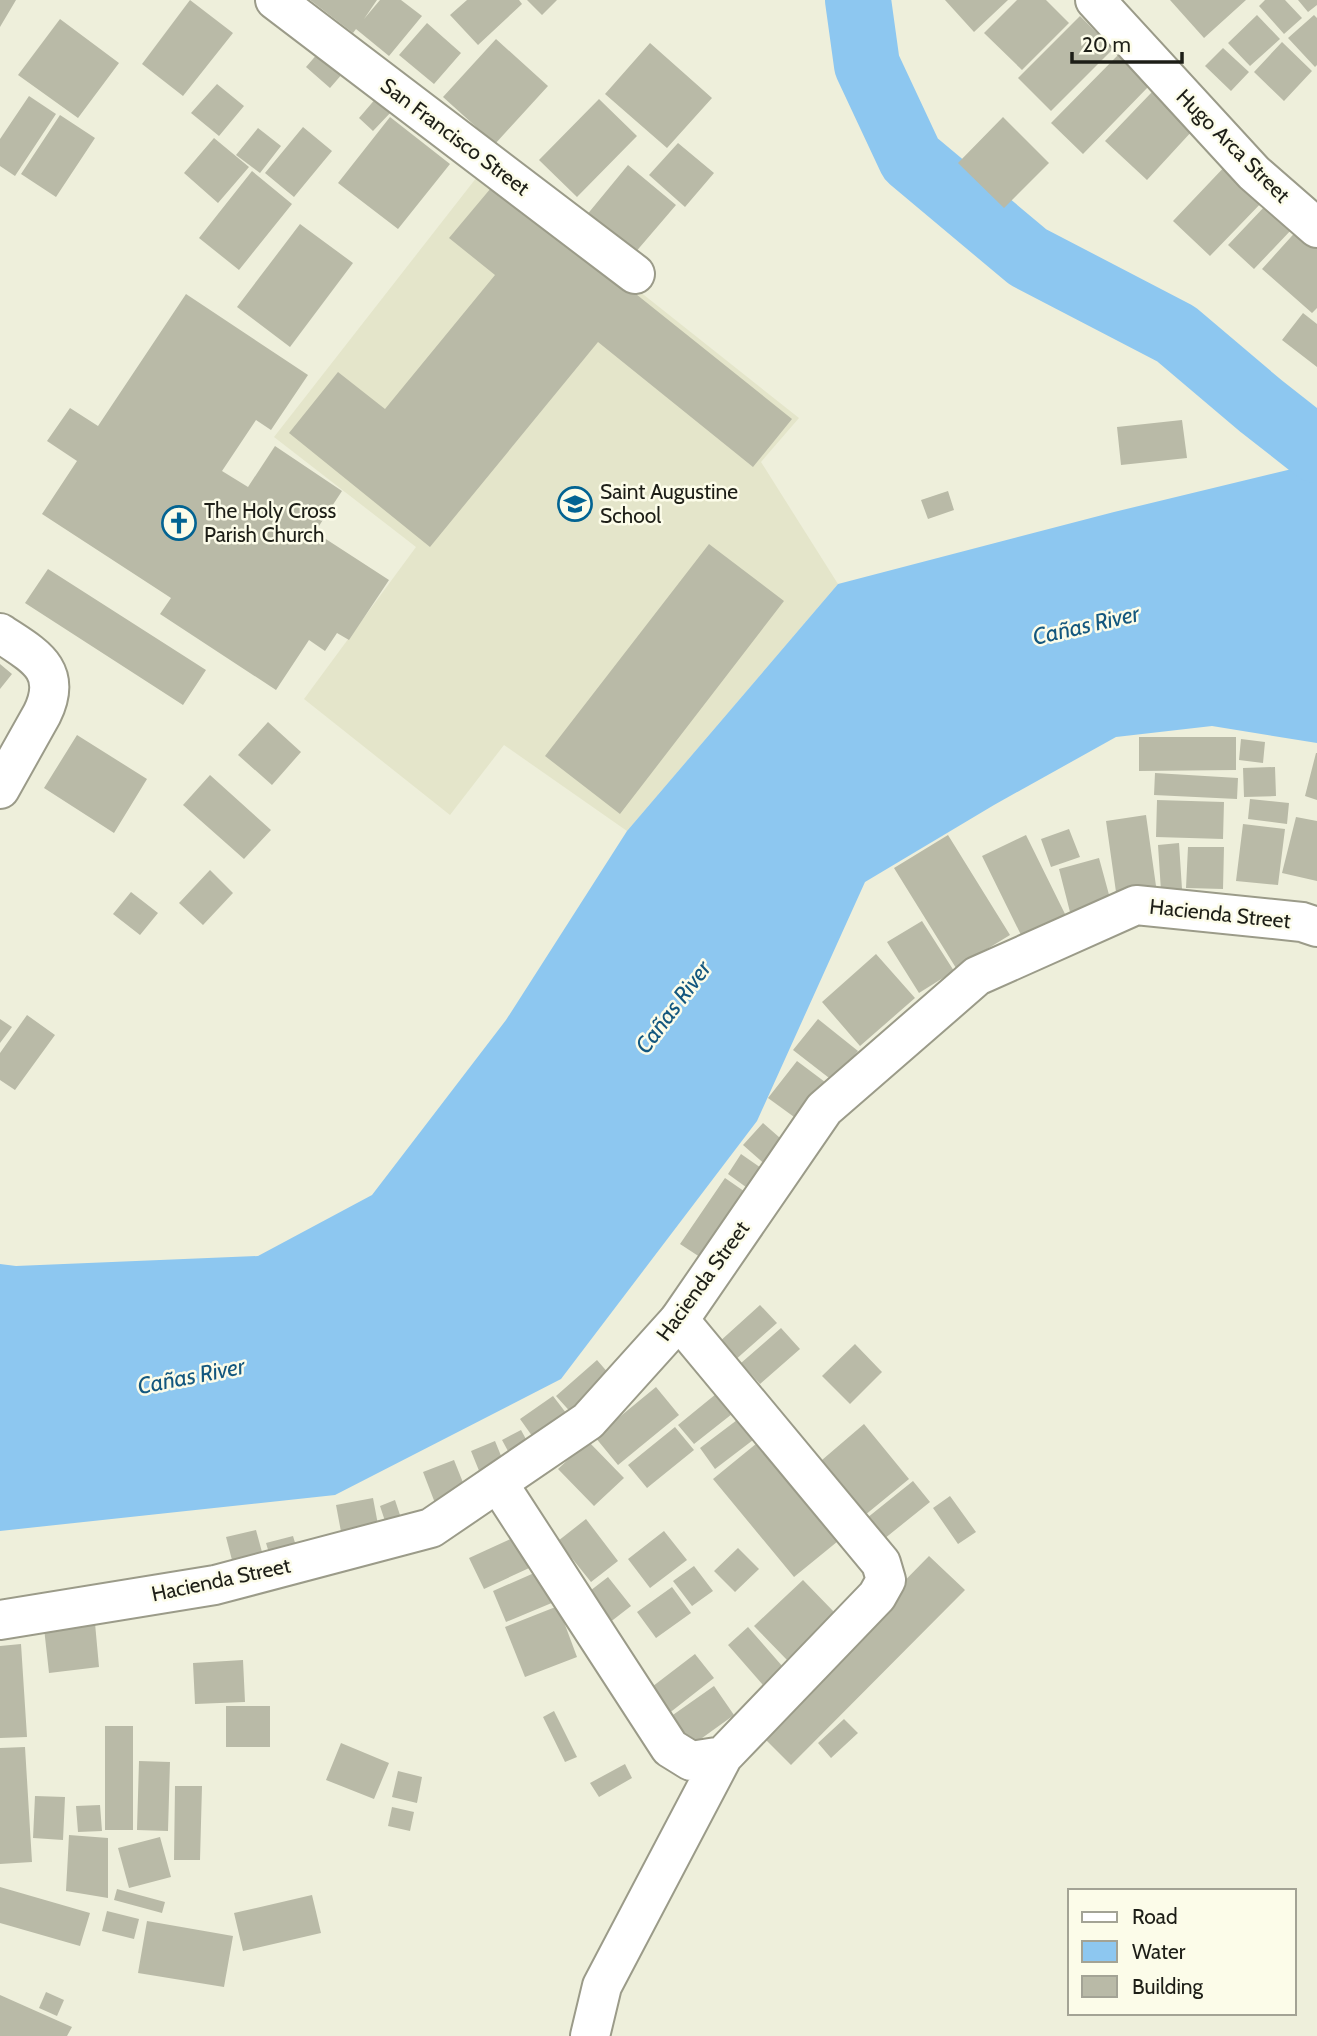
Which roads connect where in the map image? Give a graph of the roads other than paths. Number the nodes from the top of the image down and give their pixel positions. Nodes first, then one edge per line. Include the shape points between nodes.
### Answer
1 (275, 0) edge
2 (1095, 0) edge
3 (1317, 228) edge
4 (635, 274) dead end
5 (0, 633) edge
6 (0, 789) edge
7 (1317, 927) edge
8 (679, 1320) junction
9 (498, 1483) junction
10 (0, 1620) edge
11 (723, 1756) junction
12 (590, 2036) edge

1 - 4 street, San Francisco Street
2 - 3 street, Hugo Arca Street via 1254,173
5 - 6 street via 44,667 51,687 42,713
7 - 8 street, Hacienda Street via 1136,905 977,976 824,1109
8 - 9 street, Hacienda Street via 588,1421
8 - 11 street via 881,1563 886,1580 877,1596
9 - 10 street, Hacienda Street via 431,1528 215,1585
9 - 11 street via 670,1748 691,1761
11 - 12 street via 602,1986

